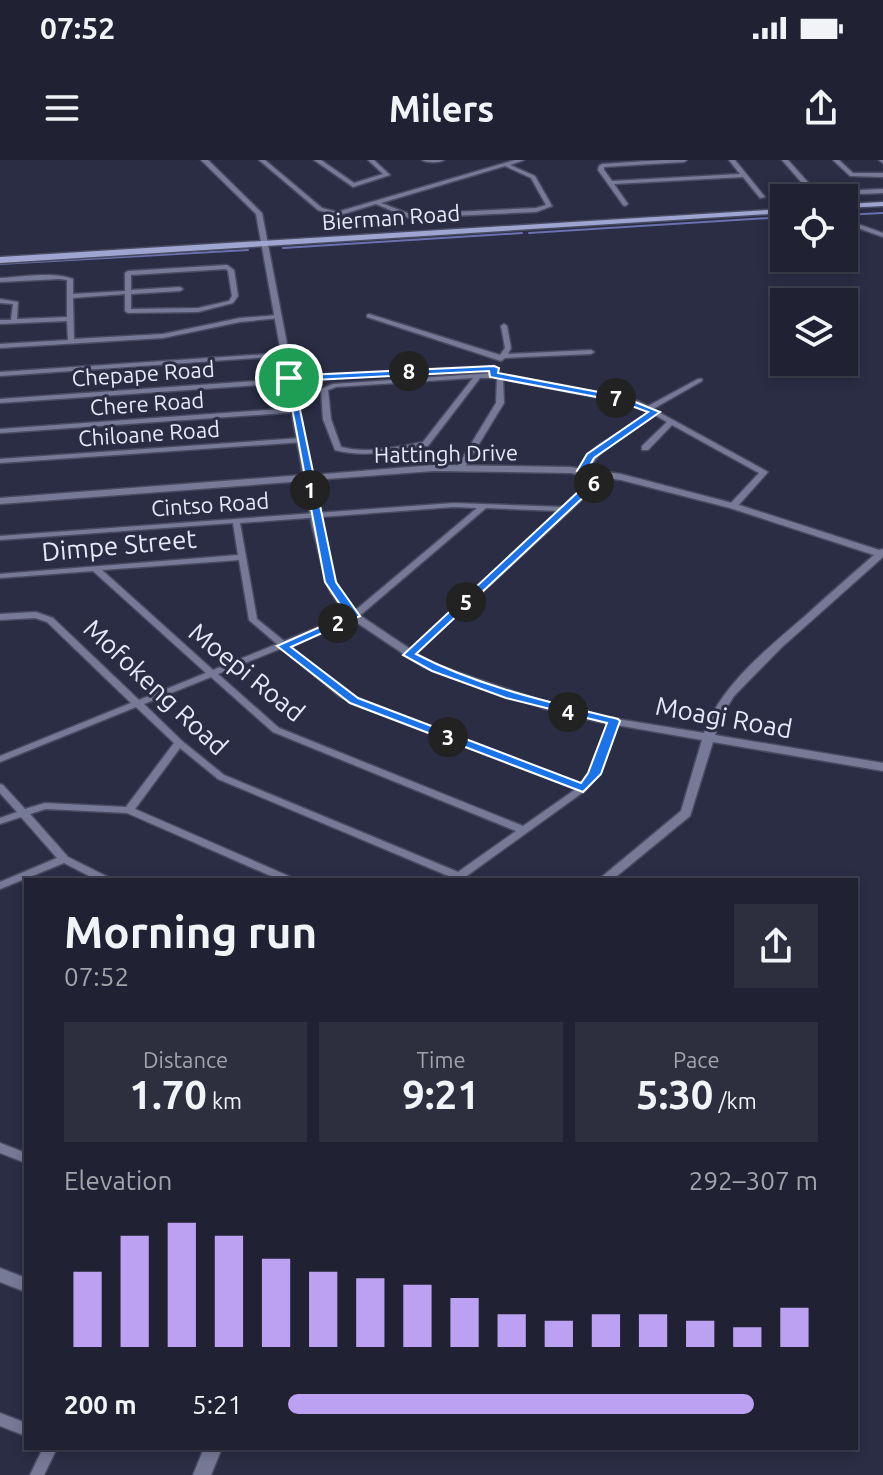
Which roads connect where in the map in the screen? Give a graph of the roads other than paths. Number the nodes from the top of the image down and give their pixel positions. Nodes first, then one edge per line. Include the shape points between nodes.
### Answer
1 (204, 160) edge
2 (262, 160) edge
3 (317, 160) edge
4 (371, 160) edge
5 (425, 160) edge
6 (441, 160) edge
7 (521, 160) edge
8 (684, 160) edge
9 (732, 160) edge
10 (785, 160) edge
11 (836, 160) edge
12 (506, 165) junction
13 (745, 175) junction
14 (883, 175) edge
15 (610, 183) junction
16 (807, 184) edge
17 (883, 191) edge
18 (858, 193) edge
19 (762, 197) dead end
20 (480, 203) dead end
21 (379, 204) junction
22 (625, 204) dead end
23 (883, 205) edge
24 (858, 206) edge
25 (770, 212) edge
26 (484, 213) junction
27 (858, 226) edge
28 (883, 235) edge
29 (290, 241) junction
30 (267, 245) junction
31 (0, 258) edge
32 (0, 280) edge
33 (180, 289) dead end
34 (127, 293) junction
35 (72, 296) junction
36 (0, 301) edge
37 (369, 316) dead end
38 (278, 317) junction
39 (71, 319) junction
40 (14, 321) junction
41 (0, 322) edge
42 (504, 326) dead end
43 (71, 341) junction
44 (0, 346) edge
45 (591, 352) dead end
46 (284, 355) junction
47 (502, 357) junction
48 (496, 373) junction
49 (0, 374) edge
50 (478, 376) junction
51 (289, 380) junction
52 (700, 380) dead end
53 (0, 401) edge
54 (296, 410) junction
55 (652, 410) junction
56 (671, 422) junction
57 (0, 431) edge
58 (301, 440) junction
59 (645, 448) dead end
60 (0, 461) edge
61 (461, 467) junction
62 (582, 471) junction
63 (603, 474) junction
64 (308, 477) junction
65 (0, 501) edge
66 (486, 504) junction
67 (733, 506) junction
68 (567, 509) junction
69 (316, 514) junction
70 (236, 520) junction
71 (0, 538) edge
72 (882, 553) edge
73 (242, 557) junction
74 (95, 569) junction
75 (0, 576) edge
76 (354, 616) junction
77 (0, 617) edge
78 (282, 646) junction
79 (409, 655) junction
80 (211, 675) junction
81 (137, 703) junction
82 (614, 721) junction
83 (709, 736) junction
84 (179, 743) junction
85 (0, 759) edge
86 (883, 767) edge
87 (0, 787) edge
88 (583, 788) junction
89 (129, 810) junction
90 (22, 812) junction
91 (0, 821) edge
92 (524, 830) junction
93 (64, 859) junction
94 (102, 878) edge
95 (284, 878) edge
96 (456, 878) edge
97 (606, 878) edge
98 (0, 886) edge
99 (0, 1148) edge
100 (24, 1157) edge
101 (0, 1275) edge
102 (24, 1284) edge
103 (0, 1419) edge
104 (24, 1429) edge
105 (49, 1450) edge
106 (212, 1450) edge
107 (37, 1475) edge
108 (202, 1475) edge

1 - 30 street, Moagi Road via 255,207
2 - 21 street via 325,212 344,214
3 - 4 street via 353,185 387,175
5 - 6 street
7 - 12 street
8 - 15 street via 605,165 601,170
9 - 13 street
10 - 16 street
11 - 14 street via 852,175
12 - 21 street
12 - 26 street via 533,177 549,206
13 - 15 street
13 - 19 street
15 - 22 street
17 - 18 street
20 - 26 street
21 - 26 street via 409,216
23 - 24 main road
25 - 29 main road, Bierman Road
27 - 28 street
29 - 30 main road
29 - 30 main road via 275,248
30 - 31 main road
30 - 31 main road
30 - 38 street, Moagi Road
32 - 35 street via 65,277 72,281
33 - 34 street
34 - 34 street via 130,272 223,267 231,270 235,298 198,310 133,313 128,311
34 - 35 street
35 - 39 street
36 - 40 street via 16,303
37 - 47 street
38 - 43 street via 163,336
38 - 46 street, Moagi Road
39 - 40 street
39 - 43 street
40 - 41 street
42 - 47 street via 508,348
43 - 44 street
45 - 47 street
46 - 49 street
46 - 51 street, Moagi Road
47 - 48 street
48 - 50 street
48 - 51 street, Chepape Road
48 - 55 street
48 - 61 street via 500,403
50 - 50 street via 327,387 325,406 336,445 352,452 425,444
51 - 53 street, Chepape Road
51 - 54 street, Moagi Road
52 - 55 street
54 - 57 street, Chere Road
54 - 58 street, Moagi Road
55 - 56 street
55 - 62 street via 599,449
56 - 59 street
56 - 67 street via 764,472
58 - 60 street, Chiloane Road
58 - 64 street, Moagi Road
61 - 62 street, Hattingh Drive
61 - 64 street, Hattingh Drive
62 - 63 street, Hattingh Drive
63 - 67 street, Hattingh Drive
63 - 68 street
64 - 65 street, Hattingh Drive
64 - 69 street, Moagi Road
66 - 68 street, Cintso Road
66 - 69 street, Cintso Road
66 - 76 street
67 - 72 street, Hattingh Drive
68 - 79 street
69 - 70 street, Cintso Road
69 - 76 street, Moagi Road via 331,582
70 - 71 street, Cintso Road
70 - 73 street
72 - 83 street via 739,684 721,706
73 - 74 street, Dimpe Street
73 - 78 street via 250,615
74 - 75 street, Dimpe Street
74 - 80 street, Moepi Road
76 - 78 street
76 - 79 street, Moagi Road
77 - 81 street, Mofokeng Road via 46,617
78 - 80 street
78 - 88 street via 354,701
79 - 82 street, Moagi Road via 511,696
80 - 81 street
80 - 92 street, Moepi Road via 285,735
81 - 84 street, Mofokeng Road
81 - 85 street
82 - 83 street, Moagi Road
82 - 88 street via 594,774
83 - 86 street, Moagi Road
83 - 97 street via 686,813
84 - 89 street
84 - 96 street, Mofokeng Road via 234,783
87 - 90 street
88 - 92 street
89 - 90 street via 54,806
89 - 95 street
90 - 91 street
90 - 93 street
92 - 96 street
93 - 94 street
93 - 98 street
99 - 100 street
101 - 102 street
103 - 104 street
105 - 107 street
106 - 108 street

